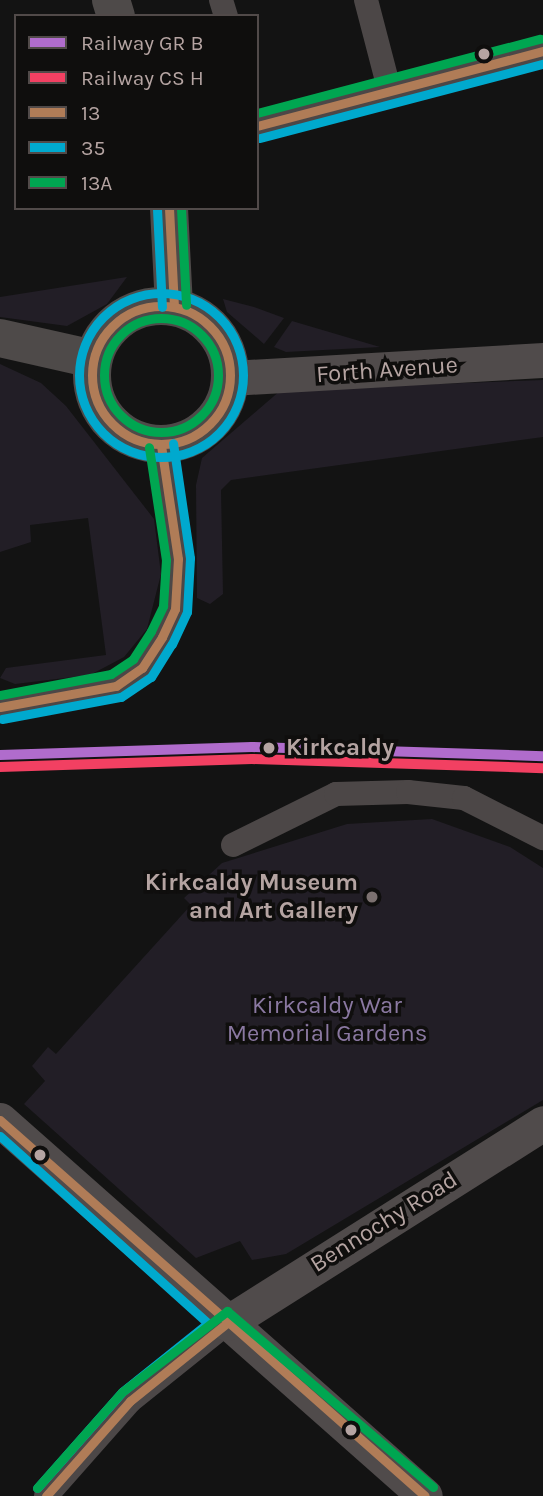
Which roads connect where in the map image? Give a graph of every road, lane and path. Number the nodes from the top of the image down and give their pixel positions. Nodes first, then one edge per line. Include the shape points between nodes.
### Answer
1 (366, 0) edge
2 (543, 51) edge
3 (390, 92) junction
4 (259, 126) edge
5 (169, 210) edge
6 (174, 306) junction
7 (0, 338) edge
8 (93, 359) junction
9 (543, 360) edge
10 (230, 378) junction
11 (160, 445) junction
12 (0, 708) edge
13 (543, 838) edge
14 (233, 845) dead end
15 (0, 1120) edge
16 (543, 1123) edge
17 (227, 1323) junction
18 (46, 1496) edge
19 (425, 1496) edge

1 - 3 street
2 - 3 street
3 - 4 street
5 - 6 main road
6 - 8 main road via 144,307 123,317 106,332
6 - 10 main road via 215,332
7 - 8 main road
8 - 11 main road via 93,390 107,418 131,438
9 - 10 main road, Forth Avenue
10 - 11 main road via 223,407 203,430
11 - 12 street via 178,559 175,608 162,637 142,668 116,686
13 - 14 street via 464,798 408,792 336,794
15 - 17 main road
16 - 17 main road, Bennochy Road
17 - 18 street via 130,1401
17 - 19 main road

